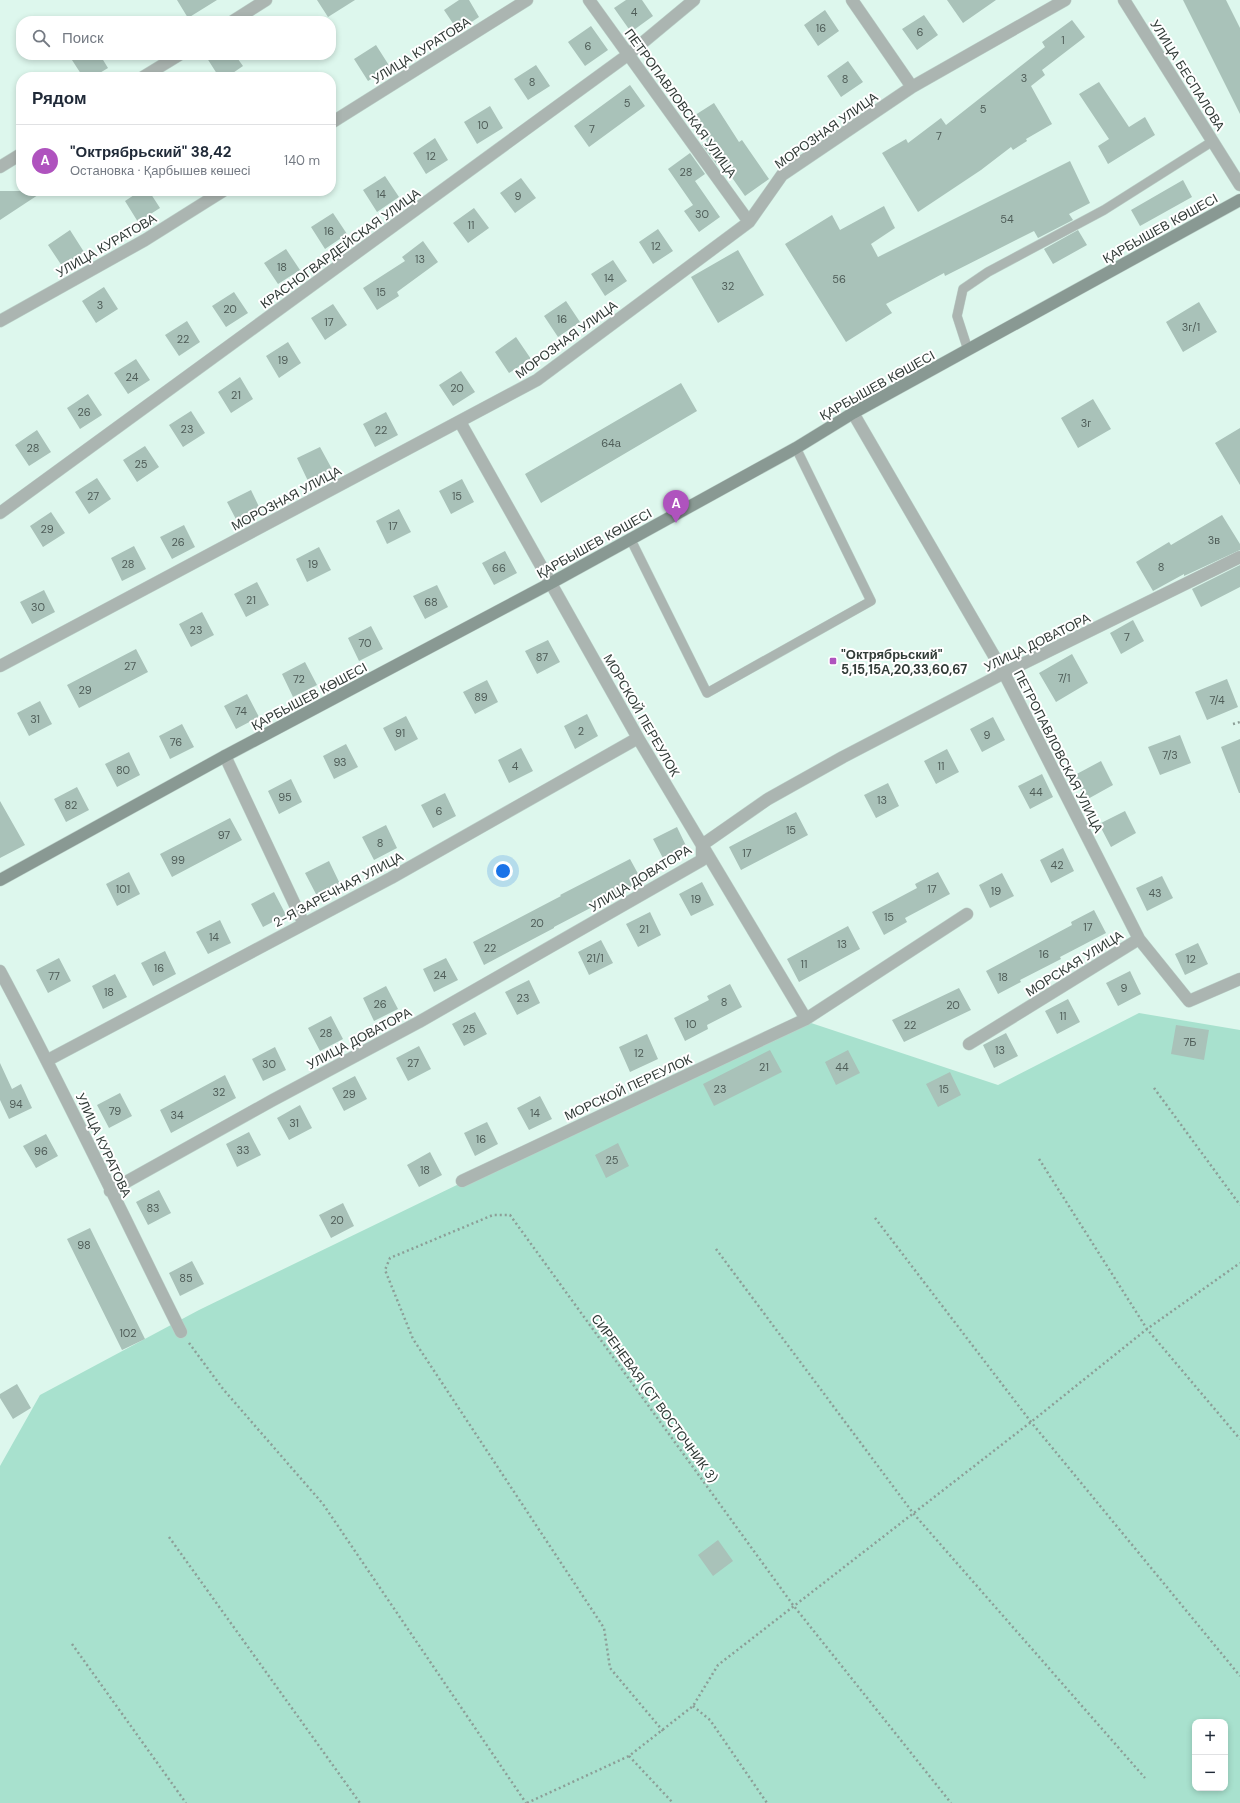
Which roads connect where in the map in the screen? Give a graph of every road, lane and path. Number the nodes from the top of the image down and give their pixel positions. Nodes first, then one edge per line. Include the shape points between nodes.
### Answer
1 (266, 0) edge
2 (527, 0) edge
3 (589, 0) edge
4 (694, 0) edge
5 (852, 0) edge
6 (1065, 0) edge
7 (1124, 0) edge
8 (241, 16) edge
9 (629, 54) junction
10 (171, 60) edge
11 (152, 72) edge
12 (912, 87) junction
13 (336, 120) edge
14 (1212, 141) junction
15 (16, 157) edge
16 (0, 167) edge
17 (1240, 185) edge
18 (215, 196) edge
19 (1240, 200) edge
20 (749, 222) junction
21 (0, 321) edge
22 (968, 350) junction
23 (853, 413) junction
24 (460, 422) junction
25 (796, 448) junction
26 (0, 513) edge
27 (630, 538) junction
28 (1240, 557) edge
29 (551, 583) junction
30 (0, 666) edge
31 (1004, 673) junction
32 (1240, 722) edge
33 (1233, 724) dead end
34 (638, 738) junction
35 (225, 756) junction
36 (702, 846) junction
37 (0, 880) edge
38 (967, 914) dead end
39 (304, 924) junction
40 (1139, 939) junction
41 (0, 971) edge
42 (1240, 979) edge
43 (806, 1019) junction
44 (969, 1044) dead end
45 (48, 1060) junction
46 (1154, 1088) dead end
47 (1038, 1159) dead end
48 (462, 1181) dead end
49 (110, 1191) junction
50 (1240, 1205) edge
51 (875, 1218) dead end
52 (716, 1249) dead end
53 (1240, 1263) edge
54 (1147, 1329) junction
55 (181, 1332) joint
56 (1031, 1422) junction
57 (1240, 1439) edge
58 (913, 1513) junction
59 (169, 1537) dead end
60 (793, 1605) junction
61 (72, 1644) dead end
62 (1240, 1676) edge
63 (693, 1706) junction
64 (663, 1731) junction
65 (629, 1756) junction
66 (1145, 1778) dead end
67 (186, 1803) edge
68 (360, 1803) edge
69 (527, 1803) edge
70 (673, 1803) edge
71 (767, 1803) edge
72 (951, 1803) edge

1 - 8 street
2 - 13 street, УЛИЦА КУРАТОВА
3 - 9 street, ПЕТРОПАВЛОВСКАЯ УЛИЦА
4 - 9 street, КРАСНОГВАРДЕЙСКАЯ УЛИЦА
5 - 12 street
6 - 12 street, МОРОЗНАЯ УЛИЦА
7 - 14 street, УЛИЦА БЕСПАЛОВА
9 - 20 street, ПЕТРОПАВЛОВСКАЯ УЛИЦА
9 - 26 street, КРАСНОГВАРДЕЙСКАЯ УЛИЦА
10 - 11 street
12 - 20 street, МОРОЗНАЯ УЛИЦА via 782,175
14 - 17 street, УЛИЦА БЕСПАЛОВА
14 - 22 lane via 1104,210 988,272 964,289 957,316
15 - 16 street
18 - 21 street, УЛИЦА КУРАТОВА via 145,240
19 - 22 main road, ҚАРБЫШЕВ КӨШЕСІ
20 - 24 street, МОРОЗНАЯ УЛИЦА via 537,380
22 - 23 main road, ҚАРБЫШЕВ КӨШЕСІ
23 - 25 main road, ҚАРБЫШЕВ КӨШЕСІ
23 - 31 street, ПЕТРОПАВЛОВСКАЯ УЛИЦА
24 - 29 street, МОРСКОЙ ПЕРЕУЛОК
24 - 30 street, МОРОЗНАЯ УЛИЦА
25 - 27 main road, ҚАРБЫШЕВ КӨШЕСІ
25 - 27 lane via 871,601 707,693
27 - 29 main road, ҚАРБЫШЕВ КӨШЕСІ
28 - 31 street, УЛИЦА ДОВАТОРА
29 - 34 street, МОРСКОЙ ПЕРЕУЛОК
29 - 35 main road, ҚАРБЫШЕВ КӨШЕСІ
31 - 36 street, УЛИЦА ДОВАТОРА via 912,720 775,796
31 - 40 street, ПЕТРОПАВЛОВСКАЯ УЛИЦА
32 - 33 path
34 - 36 street, МОРСКОЙ ПЕРЕУЛОК
34 - 39 street, 2-Я ЗАРЕЧНАЯ УЛИЦА via 391,878
35 - 37 main road, ҚАРБЫШЕВ КӨШЕСІ
35 - 39 street
36 - 43 street, МОРСКОЙ ПЕРЕУЛОК
36 - 49 street, УЛИЦА ДОВАТОРА via 702,860 419,1022 272,1100
38 - 43 street, МОРСКОЙ ПЕРЕУЛОК
39 - 45 street, 2-Я ЗАРЕЧНАЯ УЛИЦА
40 - 42 street, МОРСКАЯ УЛИЦА via 1189,1001
40 - 44 street, МОРСКАЯ УЛИЦА
41 - 45 street, УЛИЦА КУРАТОВА
43 - 48 street, МОРСКОЙ ПЕРЕУЛОК
45 - 49 street, УЛИЦА КУРАТОВА
46 - 50 path
47 - 54 path
49 - 55 street, УЛИЦА КУРАТОВА
51 - 56 path
52 - 58 path
53 - 54 path
54 - 56 path
54 - 57 path
55 - 69 path via 223,1389 323,1504
56 - 58 path
56 - 62 path
58 - 60 path
58 - 66 path
59 - 68 path
60 - 63 path via 718,1665
60 - 64 path, СИРЕНЕВАЯ (СТ ВОСТОЧНИК 3) via 510,1216 493,1214 390,1258 385,1270 413,1339 604,1628 610,1668
60 - 72 path, СИРЕНЕВАЯ (СТ ВОСТОЧНИК 3)
61 - 67 path
63 - 64 path
63 - 71 path via 710,1720
64 - 65 path
65 - 69 path
65 - 70 path

